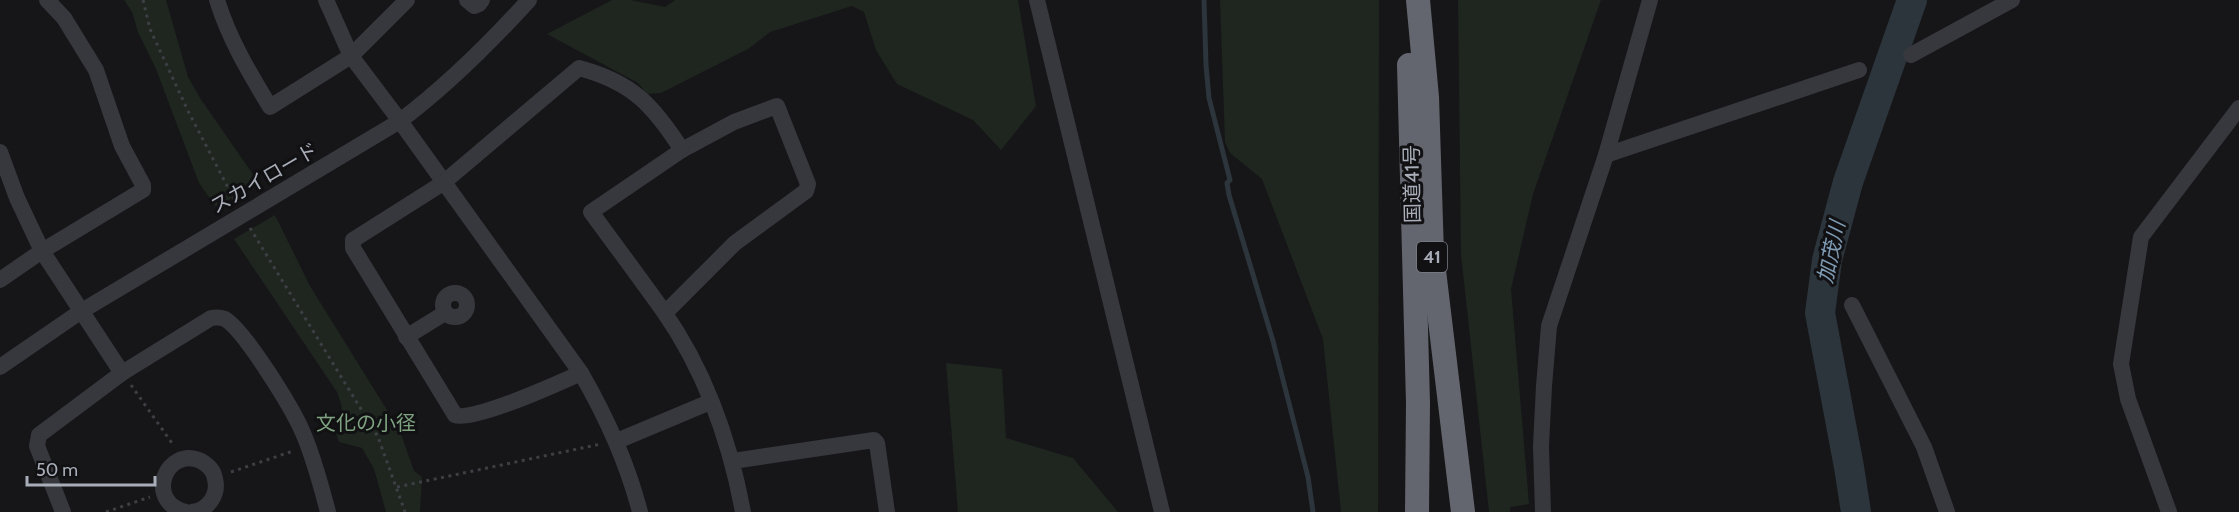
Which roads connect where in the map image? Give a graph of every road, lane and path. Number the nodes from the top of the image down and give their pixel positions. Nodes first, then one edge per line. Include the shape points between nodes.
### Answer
1 (48, 0) edge
2 (143, 0) edge
3 (217, 0) edge
4 (326, 0) edge
5 (407, 0) edge
6 (467, 0) edge
7 (482, 0) edge
8 (529, 0) edge
9 (1037, 0) edge
10 (1407, 0) edge
11 (1418, 0) edge
12 (2012, 0) edge
13 (1651, 4) edge
14 (1911, 55) dead end
15 (351, 56) junction
16 (1860, 70) dead end
17 (2239, 108) edge
18 (400, 121) junction
19 (682, 150) junction
20 (0, 152) edge
21 (1606, 154) junction
22 (443, 183) junction
23 (242, 215) junction
24 (42, 251) junction
25 (0, 280) edge
26 (1852, 305) dead end
27 (80, 312) junction
28 (445, 313) dead end
29 (665, 313) junction
30 (406, 337) junction
31 (0, 367) edge
32 (122, 373) junction
33 (581, 373) junction
34 (710, 402) junction
35 (1418, 403) junction
36 (617, 441) junction
37 (308, 446) junction
38 (183, 459) junction
39 (733, 460) junction
40 (215, 477) junction
41 (397, 487) junction
42 (164, 493) junction
43 (63, 512) edge
44 (106, 512) edge
45 (186, 512) edge
46 (194, 512) edge
47 (328, 512) edge
48 (405, 512) edge
49 (637, 512) edge
50 (743, 512) edge
51 (887, 512) edge
52 (1162, 512) edge
53 (1404, 512) edge
54 (1417, 512) edge
55 (1426, 512) edge
56 (1463, 512) edge
57 (1543, 512) edge
58 (1947, 512) edge
59 (2169, 512) edge

1 - 24 street via 64,18 96,70 122,146 143,190
2 - 23 path via 150,29
3 - 15 street via 244,65 270,107
4 - 15 street
5 - 15 street
6 - 7 street via 474,6
8 - 18 street, スカイロード via 482,51
9 - 52 street
10 - 35 highway, 国道41号 / 41
11 - 55 highway, 国道41号 / 41
11 - 56 highway, 41 via 1427,97 1432,254
12 - 14 street
13 - 21 street
15 - 18 street
16 - 21 street
17 - 59 street via 2141,237 2121,364 2128,399
18 - 22 street
18 - 23 street, スカイロード
19 - 22 street via 649,105 609,78 579,68
19 - 29 street via 591,212
19 - 29 street via 734,122 777,106 808,184 806,191 735,243
20 - 24 street
21 - 57 street via 1550,326 1541,446
22 - 30 street via 352,243
22 - 33 street
23 - 27 street, スカイロード
23 - 41 path via 378,437
24 - 25 street
24 - 27 street
26 - 58 street via 1924,447
27 - 31 street, スカイロード
27 - 32 street
28 - 30 street
29 - 34 street
30 - 33 street via 459,417 516,401
32 - 37 street via 211,318 219,317 250,347 279,389
32 - 38 path
32 - 43 street via 39,435 37,446
33 - 36 street
34 - 36 street
34 - 39 street
35 - 53 highway, 41 via 1407,452
35 - 54 highway, 国道41号 / 41
36 - 41 path
36 - 49 street
37 - 40 path
37 - 47 street
38 - 40 street via 199,460
38 - 42 street via 169,468 162,485
39 - 50 street
39 - 51 street via 874,440
40 - 46 street via 215,495
41 - 48 path
42 - 44 path
42 - 45 street via 172,506

